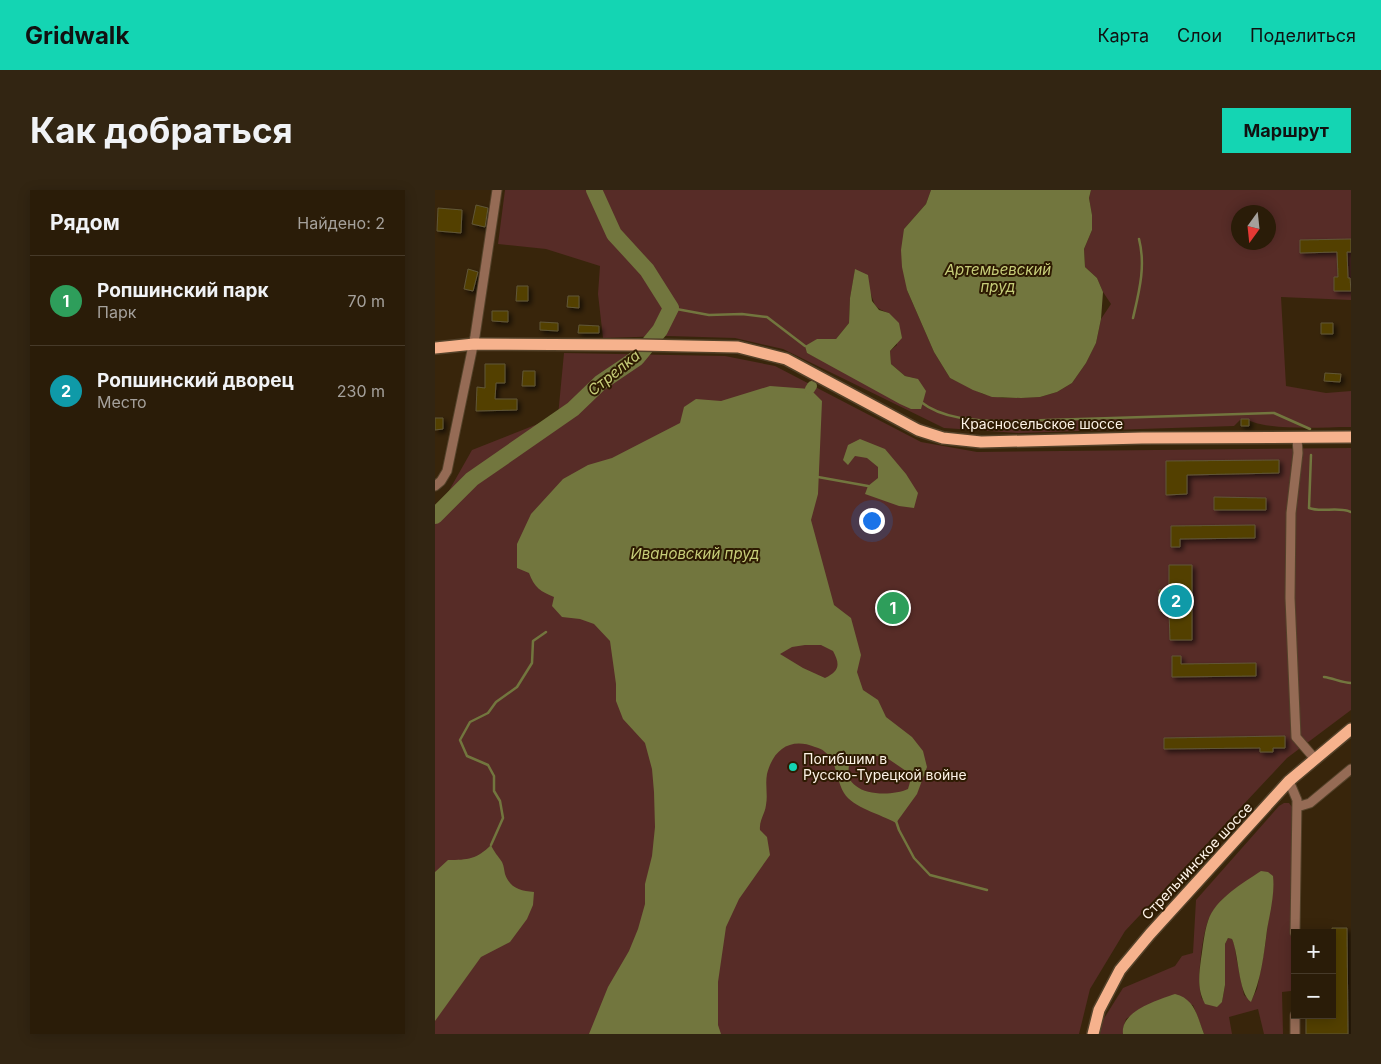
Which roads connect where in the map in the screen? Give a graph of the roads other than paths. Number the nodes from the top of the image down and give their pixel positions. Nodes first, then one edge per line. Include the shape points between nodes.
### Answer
1 (497, 190) edge
2 (474, 344) junction
3 (435, 348) edge
4 (1351, 437) edge
5 (1297, 438) junction
6 (435, 486) edge
7 (1351, 729) edge
8 (1315, 758) junction
9 (1351, 769) edge
10 (1289, 781) junction
11 (1297, 807) junction
12 (1295, 929) edge
13 (1295, 1019) edge
14 (1093, 1034) edge
15 (1295, 1034) edge

1 - 2 street
2 - 3 main road, Красносельское шоссе
2 - 5 main road, Красносельское шоссе via 738,348 786,359 918,430 943,438 981,442
2 - 6 street via 447,471
4 - 5 main road, Красносельское шоссе
5 - 8 street via 1291,512 1290,598 1296,737
7 - 8 main road, Стрельнинское шоссе
8 - 10 main road, Стрельнинское шоссе
9 - 11 street via 1310,803
10 - 11 street
10 - 14 main road, Стрельнинское шоссе via 1120,970 1099,1010
11 - 12 street
13 - 15 street

